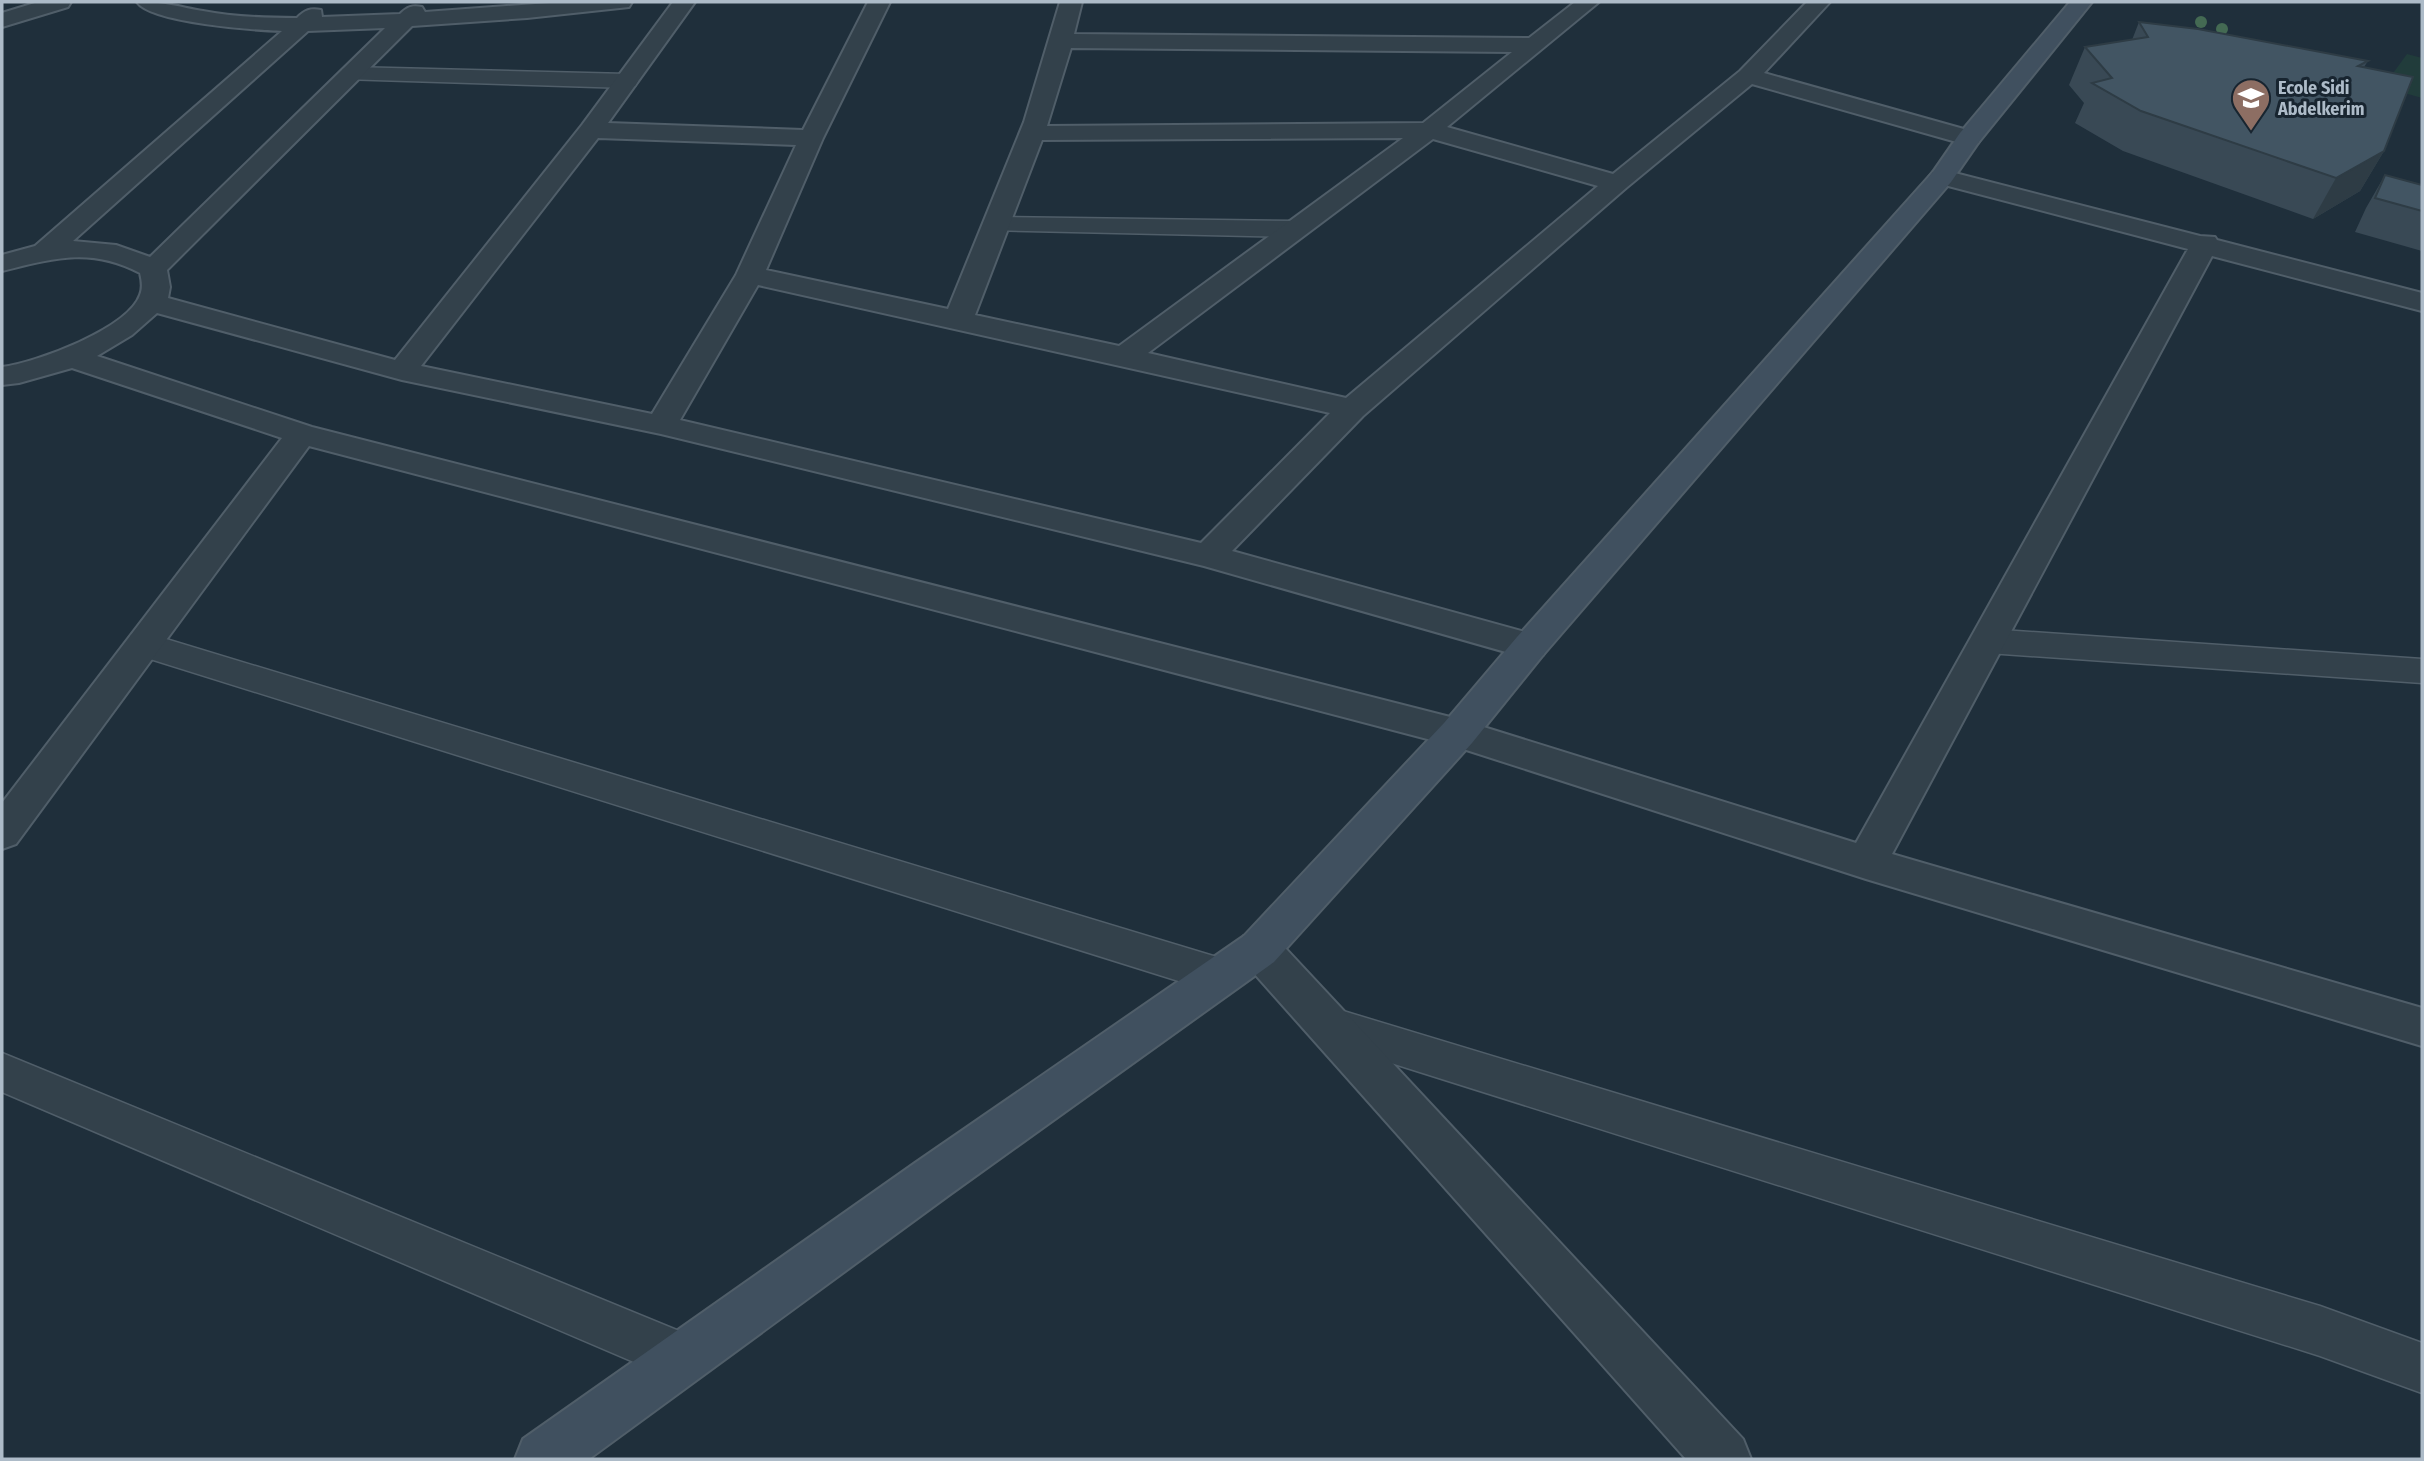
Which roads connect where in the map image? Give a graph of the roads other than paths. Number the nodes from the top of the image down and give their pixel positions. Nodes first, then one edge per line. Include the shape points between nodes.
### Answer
1 (60, 2) edge
2 (148, 2) edge
3 (327, 2) edge
4 (425, 2) edge
5 (621, 2) edge
6 (684, 2) edge
7 (879, 2) edge
8 (1071, 2) edge
9 (1588, 2) edge
10 (1819, 2) edge
11 (2081, 2) edge
12 (2, 20) edge
13 (405, 20) junction
14 (302, 24) junction
15 (1062, 41) junction
16 (1532, 46) junction
17 (351, 74) junction
18 (1748, 76) junction
19 (626, 81) junction
20 (591, 130) junction
21 (1429, 130) junction
22 (1030, 133) junction
23 (811, 138) junction
24 (1969, 138) junction
25 (1942, 177) junction
26 (1617, 183) junction
27 (997, 225) junction
28 (1296, 229) junction
29 (2205, 243) junction
30 (46, 250) junction
31 (2, 263) edge
32 (153, 269) junction
33 (750, 275) junction
34 (2422, 302) edge
35 (152, 303) junction
36 (958, 321) junction
37 (1124, 356) junction
38 (69, 357) junction
39 (402, 371) junction
40 (6, 380) edge
41 (1352, 409) junction
42 (661, 425) junction
43 (302, 434) junction
44 (1208, 556) junction
45 (1988, 641) junction
46 (143, 644) junction
47 (1530, 646) junction
48 (2422, 671) edge
49 (1458, 733) junction
50 (2, 833) edge
51 (1866, 863) junction
52 (1240, 962) junction
53 (1330, 1026) junction
54 (2422, 1027) edge
55 (2, 1072) edge
56 (683, 1358) junction
57 (2422, 1368) edge
58 (543, 1459) edge
59 (1723, 1459) edge

1 - 12 street
2 - 14 street via 200,17
3 - 14 street
4 - 13 street
5 - 13 street via 520,14
6 - 19 street
7 - 23 street
8 - 15 street
9 - 16 street
10 - 18 street
11 - 24 street
13 - 14 street
13 - 17 street
14 - 30 street
15 - 16 street
15 - 22 street
16 - 21 street
17 - 19 lane
17 - 32 street
18 - 24 street
18 - 26 street
19 - 20 street
20 - 23 street
20 - 39 street
21 - 22 street
21 - 26 street
21 - 28 street
22 - 27 street
23 - 33 street
24 - 25 street
25 - 29 street
25 - 47 street
26 - 41 street
27 - 28 lane
27 - 36 street
28 - 37 street
29 - 34 street
29 - 45 street
30 - 31 street
30 - 32 street via 99,248 131,256
32 - 35 street via 158,282
33 - 36 street
33 - 42 street
35 - 38 street via 118,333
35 - 39 street
36 - 37 street
37 - 41 street
38 - 40 street
38 - 43 street
39 - 42 street
41 - 44 street
42 - 44 street
43 - 46 street
43 - 49 street
44 - 47 street
45 - 48 lane
45 - 51 street
46 - 50 street
46 - 52 lane
47 - 49 street
49 - 51 street
49 - 52 street
51 - 54 street
52 - 53 street
52 - 56 street
53 - 57 lane via 2307,1327
53 - 59 street
55 - 56 lane
56 - 58 street

